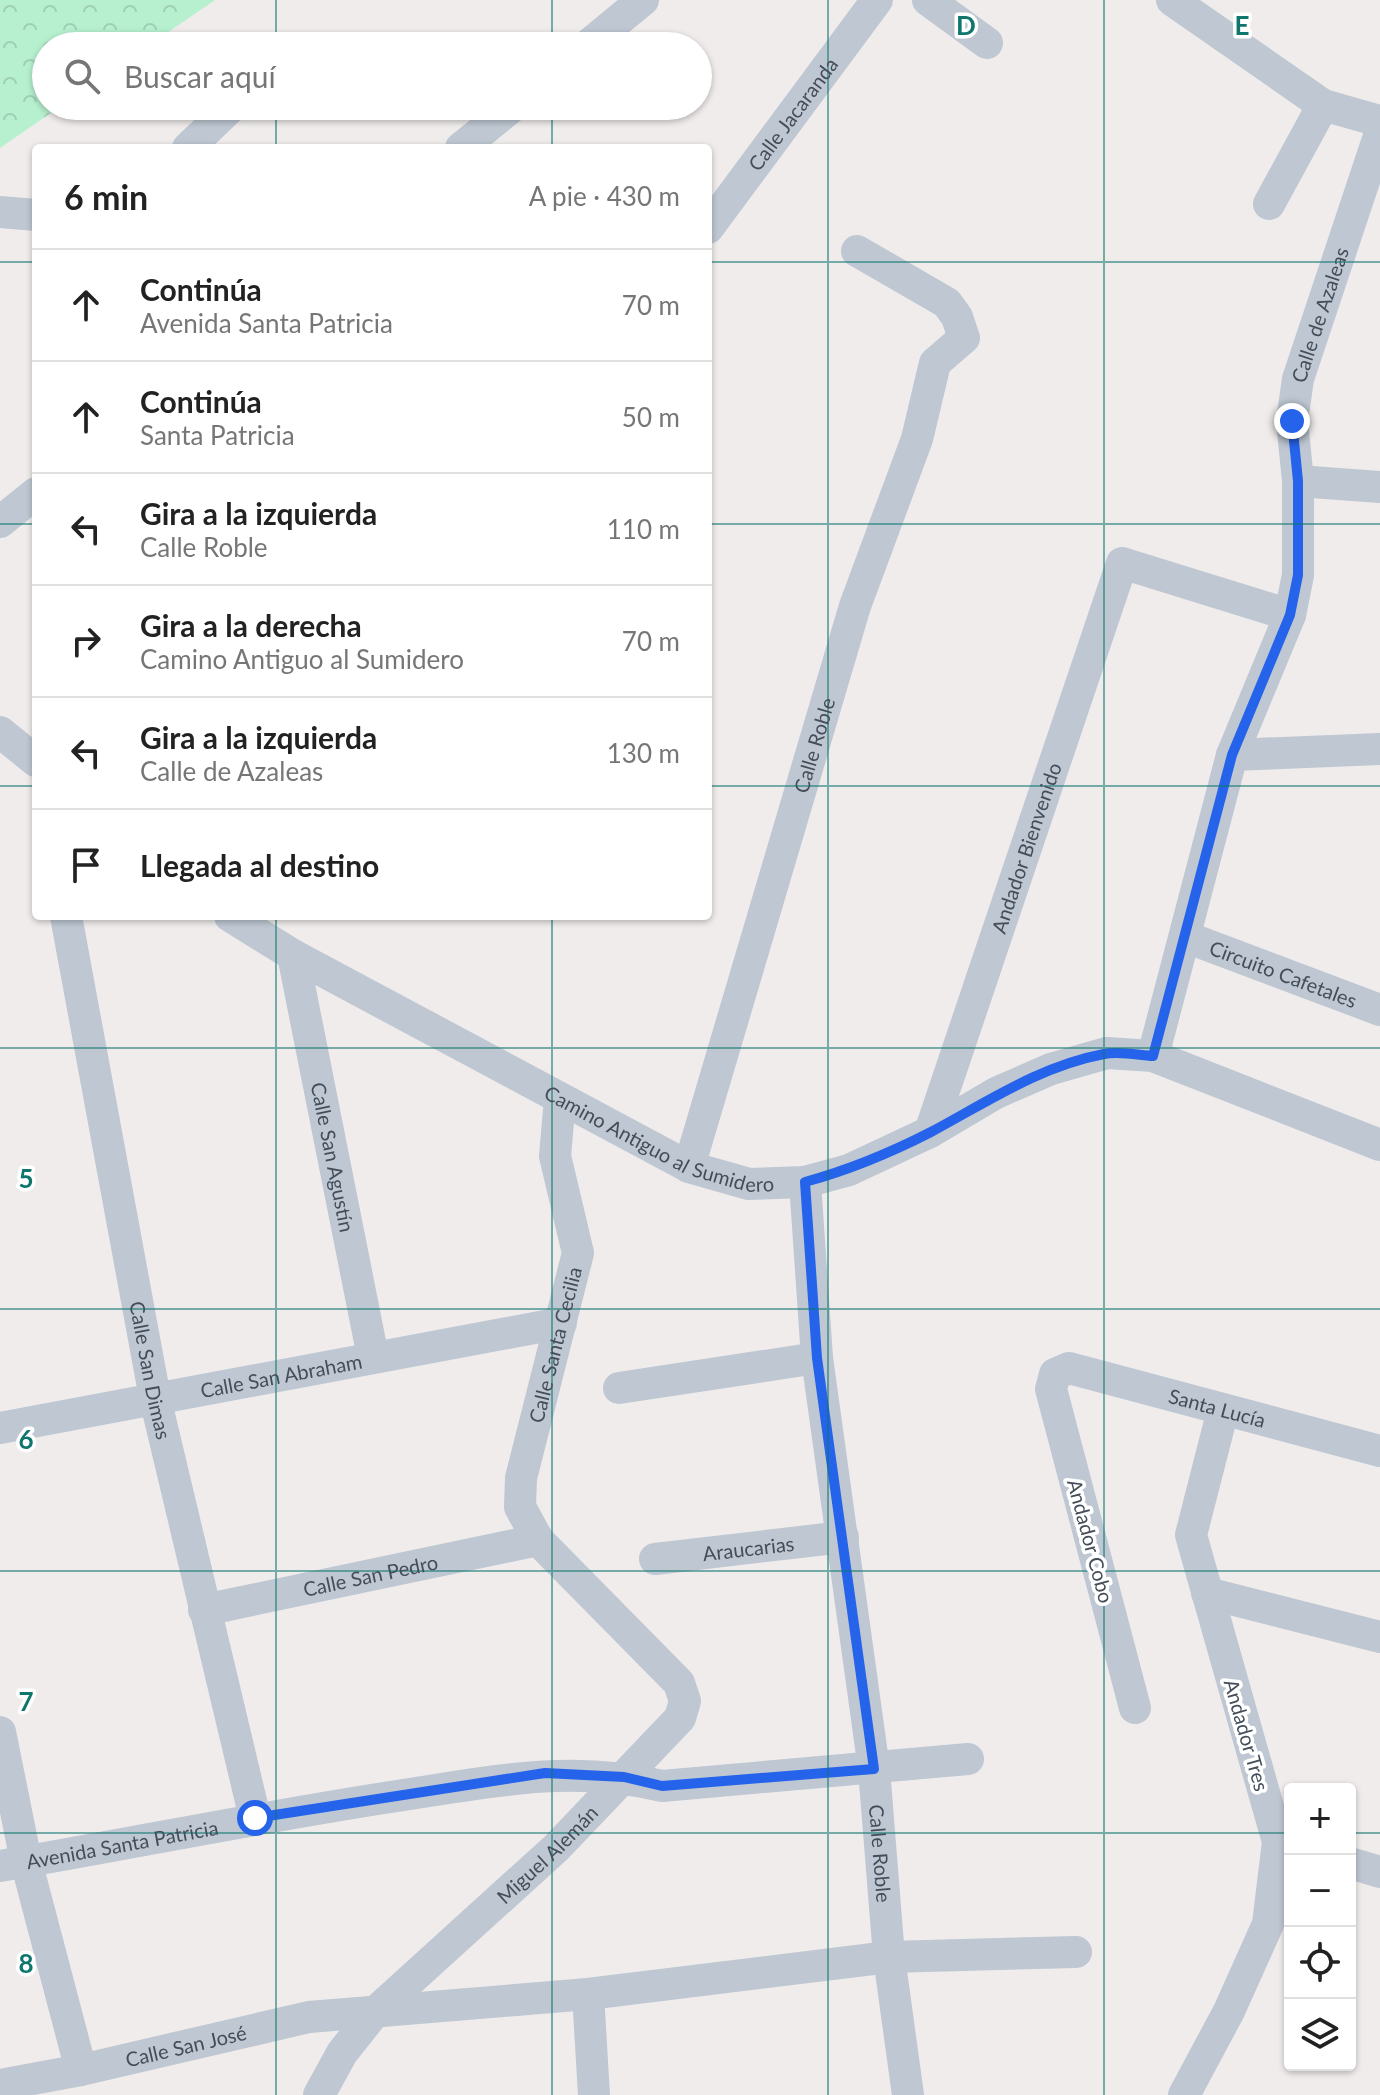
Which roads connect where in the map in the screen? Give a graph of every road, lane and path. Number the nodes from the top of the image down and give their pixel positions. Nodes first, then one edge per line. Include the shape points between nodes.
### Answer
1 (643, 0) edge
2 (877, 0) edge
3 (928, 0) edge
4 (1172, 0) edge
5 (604, 32) edge
6 (987, 43) dead end
7 (1323, 105) junction
8 (217, 120) edge
9 (496, 120) edge
10 (1380, 121) edge
11 (1380, 133) edge
12 (192, 144) edge
13 (466, 144) edge
14 (1269, 204) dead end
15 (0, 212) edge
16 (32, 215) edge
17 (712, 223) edge
18 (857, 251) dead end
19 (1298, 481) junction
20 (1380, 487) edge
21 (32, 496) edge
22 (0, 522) edge
23 (1290, 615) junction
24 (0, 732) edge
25 (1380, 749) edge
26 (1232, 755) junction
27 (32, 758) edge
28 (67, 920) edge
29 (236, 920) edge
30 (1186, 937) junction
31 (293, 955) junction
32 (1380, 1010) edge
33 (1153, 1056) junction
34 (560, 1099) junction
35 (930, 1132) junction
36 (1380, 1145) edge
37 (689, 1167) junction
38 (805, 1182) junction
39 (561, 1323) junction
40 (373, 1357) junction
41 (817, 1358) junction
42 (1055, 1374) joint
43 (619, 1388) dead end
44 (155, 1398) junction
45 (1223, 1410) junction
46 (0, 1428) edge
47 (1380, 1451) edge
48 (843, 1537) junction
49 (538, 1540) junction
50 (655, 1559) dead end
51 (1207, 1593) junction
52 (204, 1610) junction
53 (1380, 1637) edge
54 (1135, 1708) dead end
55 (0, 1732) edge
56 (968, 1759) dead end
57 (874, 1769) junction
58 (624, 1777) junction
59 (255, 1818) junction
60 (1284, 1844) edge
61 (13, 1863) edge
62 (1356, 1865) edge
63 (1380, 1872) edge
64 (1076, 1952) dead end
65 (889, 1957) junction
66 (588, 1994) junction
67 (373, 2014) junction
68 (81, 2070) junction
69 (0, 2085) edge
70 (319, 2095) edge
71 (594, 2095) edge
72 (908, 2095) edge
73 (1184, 2095) edge

1 - 5 street
2 - 17 street, Calle Jacaranda
3 - 6 street
4 - 7 street
7 - 10 street
7 - 14 street
8 - 12 street
9 - 13 street
11 - 19 street, Calle de Azaleas via 1298,379 1292,421
15 - 16 street
18 - 37 street, Calle Roble via 947,303 964,338 935,363 917,439 855,606
19 - 20 street
19 - 23 street, Calle de Azaleas via 1298,575
21 - 22 street
23 - 26 street, Calle de Azaleas
23 - 35 street, Andador Bienvenido via 1122,563
24 - 27 street
25 - 26 street
26 - 30 street, Calle de Azaleas
28 - 44 street, Calle San Dimas
29 - 31 street, Camino Antiguo al Sumidero
30 - 32 street, Circuito Cafetales
30 - 33 street, Calle de Azaleas
31 - 34 street, Camino Antiguo al Sumidero
31 - 40 street, Calle San Agustín
33 - 35 street, Camino Antiguo al Sumidero via 1107,1053 1051,1069 996,1093
33 - 36 street, Camino Antiguo al Sumidero
34 - 37 street, Camino Antiguo al Sumidero
34 - 39 street, Calle Santa Cecilia via 555,1156 578,1253
35 - 38 street, Camino Antiguo al Sumidero via 849,1170
37 - 38 street, Camino Antiguo al Sumidero via 749,1184
38 - 41 street, Calle Roble
39 - 40 street, Calle San Abraham
39 - 49 street, Calle Santa Cecilia via 521,1478 520,1507
40 - 44 street, Calle San Abraham
41 - 43 street
41 - 48 street, Calle Roble
42 - 45 street, Santa Lucía via 1069,1368
42 - 54 street, Andador Cobo via 1051,1389
44 - 46 street, Calle San Abraham
44 - 52 street, Calle San Dimas
45 - 47 street, Santa Lucía
45 - 51 street, Andador Tres via 1191,1535
48 - 50 street, Araucarias
48 - 57 street, Calle Roble
49 - 52 street, Calle San Pedro
49 - 58 street, Miguel Alemán via 679,1683 685,1701 680,1718
51 - 53 street
51 - 60 street, Andador Tres
52 - 59 street, Calle San Dimas
55 - 61 street
56 - 57 street, Avenida Santa Patricia
57 - 58 street, Avenida Santa Patricia via 662,1786
57 - 65 street, Calle Roble
58 - 59 street, Avenida Santa Patricia via 545,1773
58 - 67 street, Miguel Alemán via 556,1848
59 - 61 street, Avenida Santa Patricia
60 - 73 street, Andador Tres via 1268,1924
61 - 68 street
62 - 63 street
64 - 65 street, Calle San José
65 - 66 street, Calle San José
65 - 72 street, Calle Roble
66 - 67 street, Calle San José
66 - 71 street
67 - 68 street, Calle San José via 309,2017
67 - 70 street, Miguel Alemán via 342,2053
68 - 69 street, Calle San José

